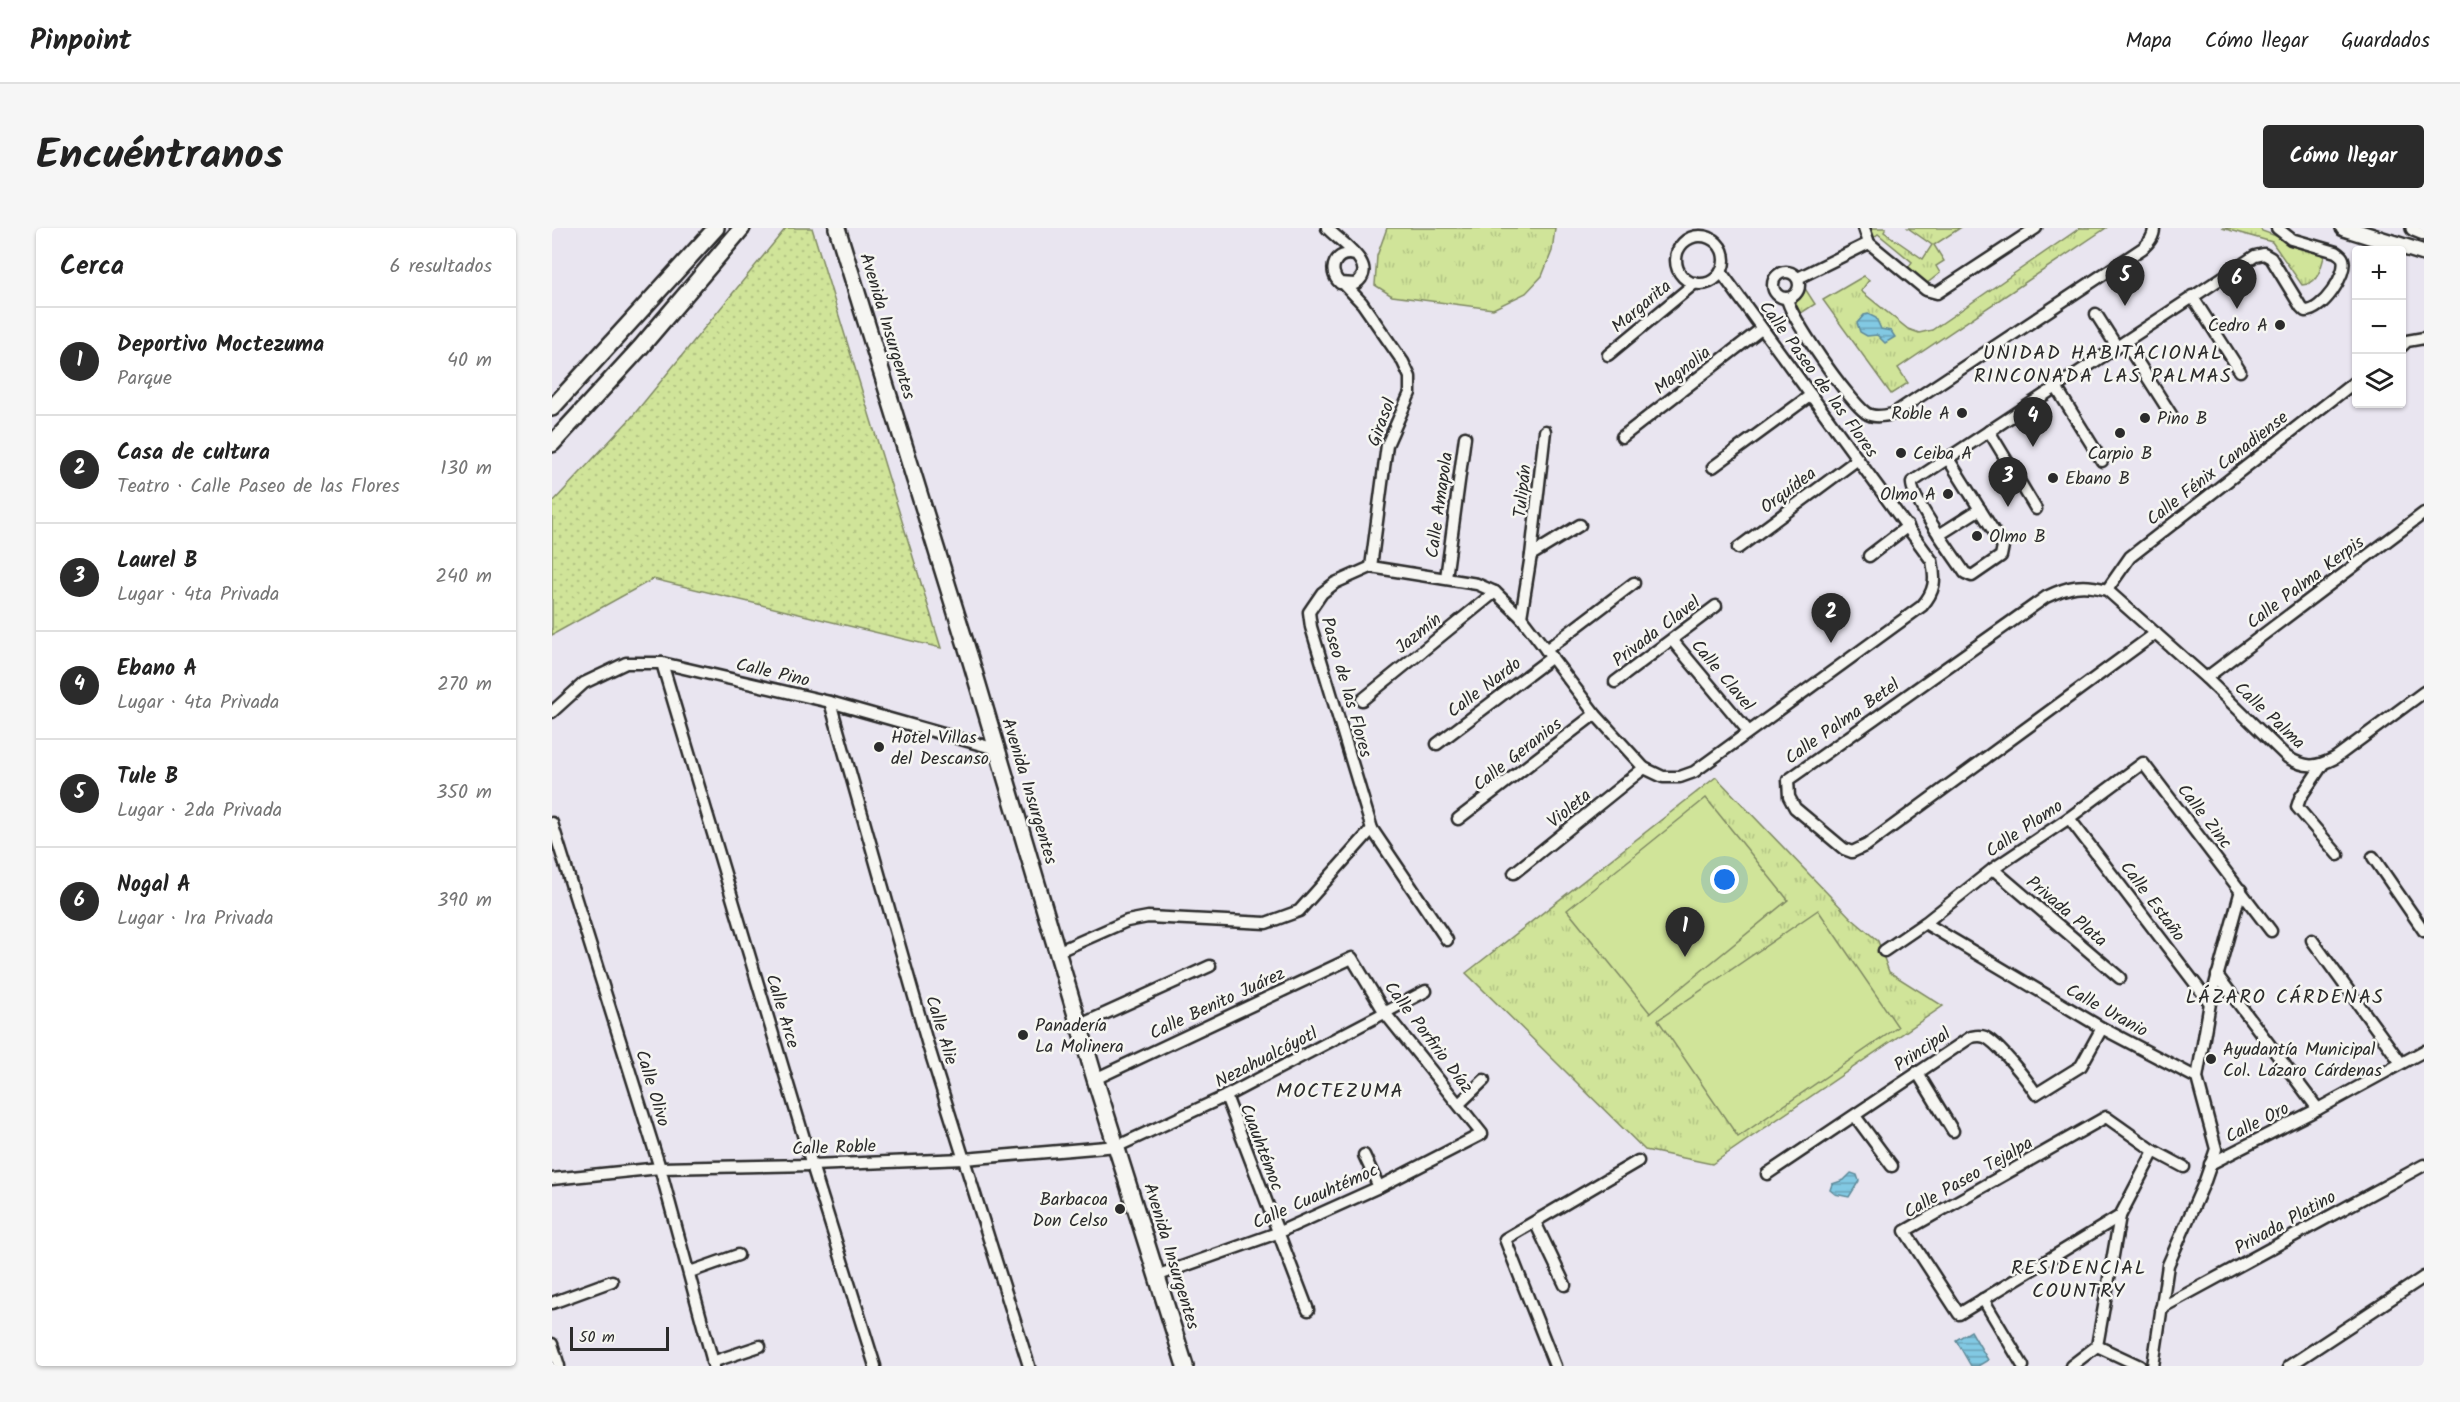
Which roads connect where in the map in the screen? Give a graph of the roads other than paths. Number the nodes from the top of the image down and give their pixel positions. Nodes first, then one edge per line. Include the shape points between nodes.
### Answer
1 (716, 228) edge
2 (742, 228) edge
3 (837, 228) edge
4 (1328, 228) edge
5 (1864, 228) edge
6 (2036, 228) edge
7 (2154, 228) edge
8 (2277, 228) edge
9 (2344, 228) edge
10 (2414, 228) edge
11 (2364, 231) edge
12 (2424, 232) edge
13 (1339, 240) junction
14 (1869, 243) junction
15 (2424, 253) edge
16 (1355, 255) junction
17 (1340, 256) junction
18 (1721, 272) junction
19 (1798, 278) junction
20 (1359, 281) junction
21 (1695, 283) junction
22 (1345, 285) junction
23 (2192, 296) junction
24 (1787, 298) junction
25 (1362, 303) junction
26 (2096, 314) dead end
27 (1761, 329) junction
28 (2424, 338) edge
29 (2406, 342) edge
30 (2121, 345) junction
31 (1608, 355) dead end
32 (2240, 371) dead end
33 (2352, 384) edge
34 (2056, 387) junction
35 (1811, 395) junction
36 (552, 408) edge
37 (2172, 416) dead end
38 (1545, 431) dead end
39 (1989, 431) junction
40 (1465, 437) dead end
41 (1622, 437) dead end
42 (552, 444) edge
43 (1947, 457) junction
44 (1858, 459) junction
45 (2102, 461) dead end
46 (1713, 467) dead end
47 (1980, 509) junction
48 (2036, 509) dead end
49 (2424, 513) edge
50 (1580, 525) dead end
51 (1908, 526) junction
52 (1939, 535) junction
53 (1738, 548) dead end
54 (1531, 555) junction
55 (1869, 556) dead end
56 (1371, 567) junction
57 (1446, 578) junction
58 (1634, 583) dead end
59 (2107, 590) junction
60 (1496, 592) junction
61 (1716, 606) dead end
62 (1521, 616) junction
63 (2156, 633) junction
64 (1672, 640) junction
65 (1549, 653) junction
66 (662, 663) junction
67 (2206, 678) junction
68 (1615, 682) dead end
69 (2424, 692) edge
70 (1362, 700) dead end
71 (830, 702) junction
72 (552, 712) edge
73 (1595, 714) junction
74 (1748, 731) junction
75 (1437, 744) dead end
76 (996, 749) junction
77 (2143, 763) joint
78 (2323, 764) junction
79 (1644, 768) junction
80 (2069, 818) junction
81 (1458, 819) dead end
82 (552, 823) edge
83 (1372, 830) junction
84 (2338, 855) dead end
85 (2373, 857) dead end
86 (1993, 869) junction
87 (1514, 873) dead end
88 (2241, 890) junction
89 (1925, 923) junction
90 (2424, 931) edge
91 (2271, 932) dead end
92 (1447, 940) dead end
93 (2312, 940) dead end
94 (1059, 951) junction
95 (1884, 951) dead end
96 (1352, 958) joint
97 (1210, 966) dead end
98 (2217, 975) junction
99 (2120, 978) dead end
100 (1426, 991) dead end
101 (2210, 1003) junction
102 (1385, 1013) junction
103 (1080, 1025) junction
104 (2102, 1028) junction
105 (2424, 1051) edge
106 (2401, 1063) junction
107 (1917, 1072) junction
108 (2197, 1078) junction
109 (1095, 1079) junction
110 (1484, 1080) dead end
111 (1226, 1096) junction
112 (1459, 1104) junction
113 (2318, 1109) junction
114 (1855, 1116) junction
115 (1953, 1131) dead end
116 (1482, 1134) joint
117 (1118, 1146) junction
118 (2154, 1151) junction
119 (1364, 1155) dead end
120 (964, 1159) junction
121 (1638, 1161) dead end
122 (2210, 1164) junction
123 (2424, 1164) edge
124 (812, 1165) junction
125 (1892, 1166) dead end
126 (2184, 1167) dead end
127 (660, 1168) junction
128 (1767, 1173) dead end
129 (552, 1179) edge
130 (1379, 1187) junction
131 (2120, 1216) junction
132 (1534, 1222) junction
133 (1277, 1233) junction
134 (738, 1255) dead end
135 (690, 1272) junction
136 (1156, 1276) junction
137 (2424, 1277) edge
138 (612, 1281) dead end
139 (1565, 1285) dead end
140 (1983, 1299) junction
141 (552, 1303) edge
142 (2161, 1308) junction
143 (1308, 1310) dead end
144 (552, 1344) edge
145 (760, 1346) dead end
146 (2097, 1346) junction
147 (713, 1364) edge
148 (559, 1366) edge
149 (875, 1366) edge
150 (1029, 1366) edge
151 (1185, 1366) edge
152 (1555, 1366) edge
153 (2024, 1366) edge
154 (2071, 1366) edge
155 (2140, 1366) edge
156 (2153, 1366) edge
157 (2289, 1366) edge

1 - 36 street
2 - 42 street
3 - 76 street, Avenida Insurgentes
4 - 13 street
5 - 14 street
6 - 14 street via 1937,293 1926,290
7 - 24 street via 2143,248 1893,414 1880,417 1867,414 1853,401 1792,315
8 - 23 street via 2291,238 2342,257 2342,270 2332,292 2316,309 2305,311 2271,258 2264,254
9 - 11 street
10 - 12 street
11 - 15 street
13 - 16 street
13 - 17 street
14 - 19 street
16 - 17 street
16 - 20 street via 1364,267
17 - 22 street via 1333,270 1336,279
18 - 21 street, Margarita via 1710,282
18 - 21 street, Margarita via 1721,248 1709,237 1693,237 1681,246 1676,261 1682,275
18 - 27 street, Calle Paseo de las Flores
19 - 24 street via 1798,291
19 - 24 street via 1787,272 1776,277 1776,293
20 - 22 street
20 - 25 street
21 - 31 street, Margarita
22 - 25 street, Girasol
23 - 30 street
23 - 32 street
25 - 56 street, Girasol via 1410,377 1410,393 1387,445
26 - 30 street
27 - 35 street, Calle Paseo de las Flores
27 - 41 street, Magnolia
28 - 29 street
30 - 34 street
30 - 37 street
33 - 59 street, Calle Fénix Canadiense via 2130,557
34 - 39 street
34 - 45 street
35 - 44 street, Calle Paseo de las Flores
35 - 46 street
38 - 54 street, Tulipán
39 - 43 street
39 - 48 street
40 - 57 street, Calle Amapola
43 - 47 street
43 - 52 street via 1911,484
44 - 51 street, Calle Paseo de las Flores
44 - 53 street, Orquídea
47 - 52 street
47 - 52 street via 2003,551 1976,574 1965,573
49 - 67 street, Calle Palma Kerpis
50 - 54 street
51 - 55 street
51 - 74 street, Calle Paseo de las Flores via 1932,561 1936,580 1931,595 1922,606
54 - 62 street, Tulipán
56 - 57 street
56 - 83 street, Paseo de las Flores via 1335,583 1322,593 1309,612
57 - 60 street
58 - 65 street, Calle Nardo
59 - 63 street, Calle Palma
59 - 63 street, Calle Palma Betel via 2070,586 2046,597 1788,780 1789,797 1795,808 1844,849 1852,852 1868,845
60 - 62 street
60 - 70 street, Jazmín
61 - 64 street, Privada Clavel
62 - 65 street, Calle Paseo de las Flores
63 - 67 street, Calle Palma
64 - 68 street, Privada Clavel
64 - 74 street, Calle Clavel
65 - 73 street, Calle Paseo de las Flores
65 - 75 street, Calle Nardo
66 - 71 street, Calle Pino
66 - 72 street, Calle Pino via 626,663 584,682
66 - 124 street, Calle Arce
67 - 78 street, Calle Palma via 2287,757 2300,765
69 - 78 street
71 - 76 street, Calle Pino
71 - 120 street, Calle Alie
73 - 79 street, Calle Paseo de las Flores
73 - 81 street, Calle Geranios
74 - 79 street, Calle Paseo de las Flores via 1694,772 1680,777 1663,777
76 - 94 street, Avenida Insurgentes
77 - 80 street, Calle Plomo
77 - 88 street, Calle Zinc
78 - 84 street via 2297,807
79 - 87 street, Violeta
80 - 86 street, Calle Plomo
80 - 101 street, Calle Estaño
82 - 127 street, Calle Olivo
83 - 92 street
83 - 94 street via 1299,911 1284,918 1266,923 1148,917 1127,921
85 - 90 street
86 - 89 street, Calle Plomo
86 - 99 street, Privada Plata
88 - 91 street, Calle Zinc
88 - 98 street
89 - 95 street, Calle Plomo
89 - 104 street, Calle Uranio
93 - 106 street
94 - 103 street, Avenida Insurgentes
96 - 102 street, Calle Porfirio Díaz
96 - 109 street, Calle Benito Juárez
97 - 103 street
98 - 101 street
98 - 113 street
100 - 102 street, Nezahualcóyotl
101 - 108 street
102 - 111 street, Nezahualcóyotl
102 - 112 street, Calle Porfirio Díaz
103 - 109 street, Avenida Insurgentes
104 - 107 street, Principal via 2081,1066 2036,1094 2025,1077 1984,1037 1971,1037
104 - 108 street, Calle Uranio
105 - 106 street, Calle Oro
106 - 113 street, Calle Oro
107 - 114 street, Principal
107 - 115 street
108 - 122 street via 2217,1149
109 - 117 street, Avenida Insurgentes
110 - 112 street
111 - 117 street, Nezahualcóyotl
111 - 133 street, Cuauhtémoc
112 - 116 street, Calle Porfirio Díaz
113 - 122 street, Calle Oro
114 - 125 street
114 - 128 street, Principal
116 - 130 street, Calle Cuauhtémoc
117 - 120 street, Calle Roble
117 - 136 street, Avenida Insurgentes
118 - 126 street, Calle Paseo Tejalpa
118 - 131 street
118 - 140 street, Calle Paseo Tejalpa via 2106,1117 1905,1232 1959,1314
119 - 130 street
120 - 124 street, Calle Roble
120 - 150 street, Calle Alie
121 - 132 street
122 - 142 street via 2168,1265
123 - 142 street, Privada Platino
124 - 127 street, Calle Roble
124 - 149 street, Calle Arce
127 - 129 street, Calle Roble
127 - 135 street, Calle Olivo
130 - 133 street, Calle Cuauhtémoc
131 - 140 street, Calle Paseo Tejalpa
131 - 146 street
132 - 139 street
132 - 152 street via 1505,1239
133 - 136 street, Calle Cuauhtémoc
133 - 143 street, Cuauhtémoc
134 - 135 street
135 - 147 street, Calle Olivo
136 - 151 street, Avenida Insurgentes
137 - 157 street
138 - 141 street
140 - 153 street
142 - 156 street
144 - 148 street
145 - 147 street
146 - 154 street
146 - 155 street

